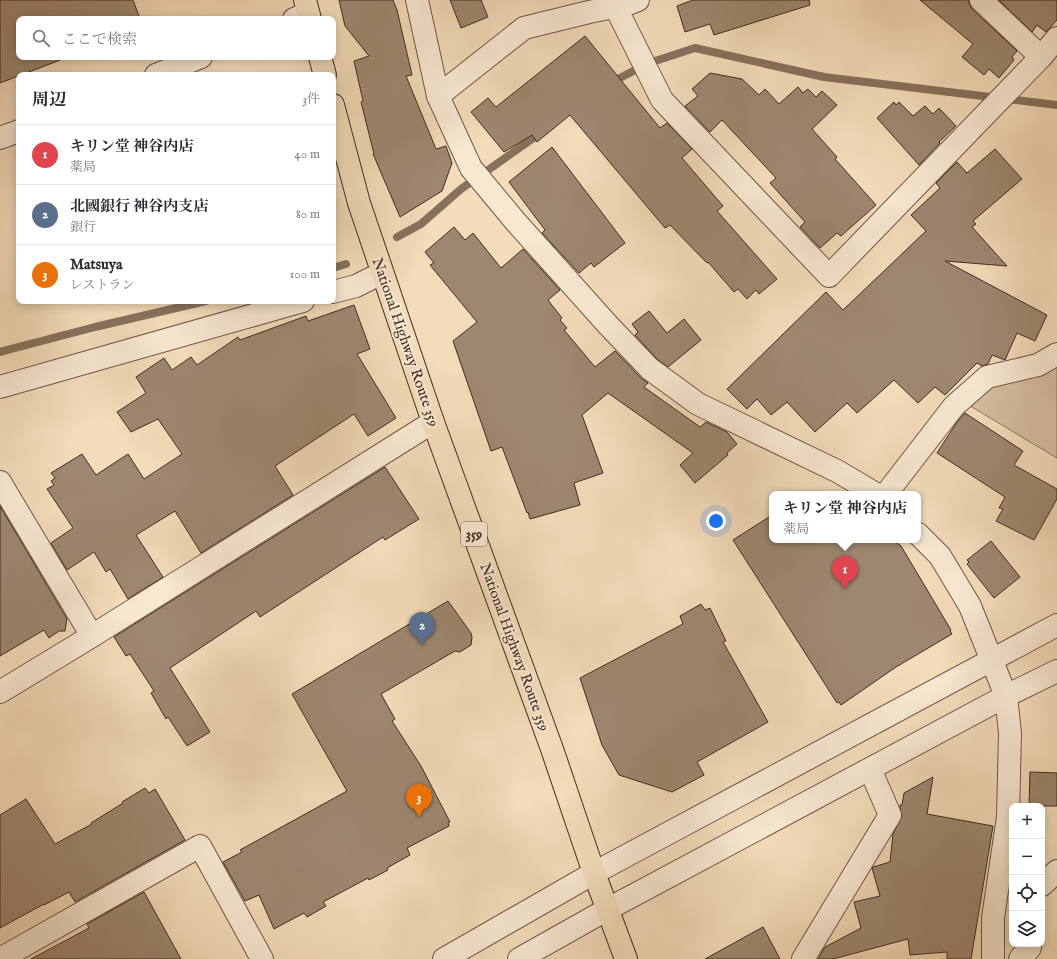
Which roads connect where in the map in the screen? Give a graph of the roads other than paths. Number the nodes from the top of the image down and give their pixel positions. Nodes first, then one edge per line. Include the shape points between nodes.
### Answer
1 (417, 0) edge
2 (638, 0) edge
3 (981, 0) edge
4 (615, 6) junction
5 (1057, 38) edge
6 (1041, 57) junction
7 (194, 60) edge
8 (321, 60) edge
9 (164, 72) edge
10 (324, 72) edge
11 (438, 96) junction
12 (336, 116) edge
13 (16, 131) edge
14 (0, 138) edge
15 (382, 273) junction
16 (336, 291) edge
17 (292, 304) edge
18 (1057, 354) edge
19 (0, 387) edge
20 (432, 422) junction
21 (0, 482) edge
22 (871, 491) edge
23 (888, 491) edge
24 (921, 537) edge
25 (1057, 625) edge
26 (92, 636) junction
27 (992, 660) junction
28 (1057, 671) edge
29 (0, 692) edge
30 (1006, 696) junction
31 (870, 769) junction
32 (1057, 872) edge
33 (594, 873) junction
34 (1045, 882) edge
35 (608, 909) junction
36 (1030, 947) edge
37 (0, 959) edge
38 (262, 959) edge
39 (444, 959) edge
40 (519, 959) edge
41 (626, 959) edge
42 (803, 959) edge
43 (993, 959) edge
44 (1020, 959) edge

1 - 11 street
2 - 4 street
3 - 6 street
4 - 6 street via 662,100 829,276
4 - 11 street via 524,28
5 - 6 street
7 - 9 street
8 - 10 highway
11 - 22 street via 477,176 650,369 698,404 837,471
12 - 15 highway, National Highway Route 359 / 359 via 359,203
13 - 14 street
15 - 16 street via 356,286
15 - 20 highway, National Highway Route 359 / 359
17 - 19 street
18 - 23 street via 1038,365 987,377 954,406
20 - 26 street
20 - 33 highway, National Highway Route 359 / 359 via 552,749
21 - 26 street
24 - 27 street via 940,556 970,606
25 - 27 street
26 - 29 street
27 - 30 street
27 - 33 street
28 - 30 street
30 - 31 street
30 - 43 street via 1010,740 1008,817 993,918
31 - 35 street
31 - 42 street via 890,815
32 - 34 street
33 - 35 highway, National Highway Route 359 / 359
33 - 39 street
35 - 40 street
35 - 41 highway, National Highway Route 359 / 359
36 - 44 street
37 - 38 street via 200,846

